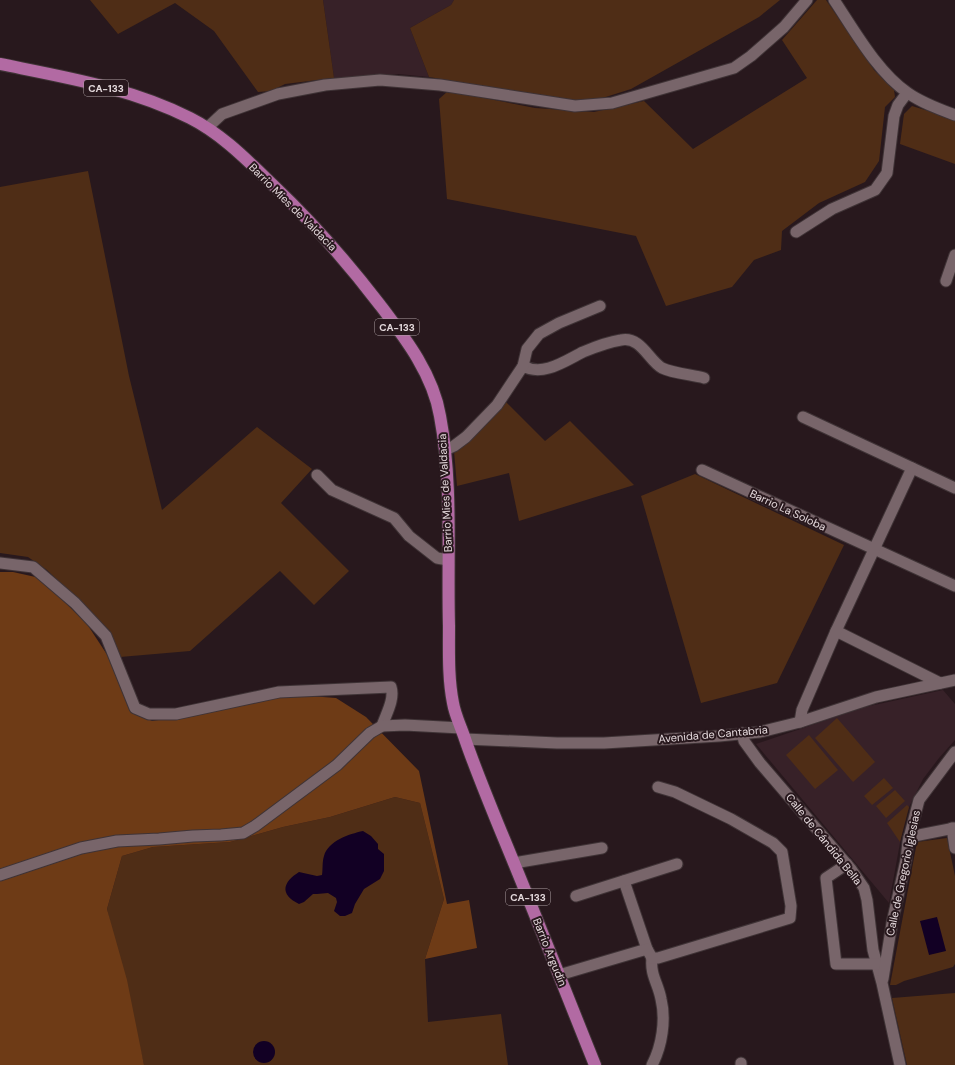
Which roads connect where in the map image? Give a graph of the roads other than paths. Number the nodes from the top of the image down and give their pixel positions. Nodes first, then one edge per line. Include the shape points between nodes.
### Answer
1 (807, 0) edge
2 (834, 0) edge
3 (0, 64) edge
4 (907, 93) junction
5 (955, 115) edge
6 (207, 128) junction
7 (796, 232) dead end
8 (955, 255) edge
9 (946, 281) dead end
10 (600, 306) dead end
11 (523, 366) junction
12 (704, 378) dead end
13 (803, 417) dead end
14 (446, 450) junction
15 (912, 468) junction
16 (702, 470) dead end
17 (316, 475) dead end
18 (955, 488) edge
19 (874, 549) junction
20 (448, 560) junction
21 (0, 563) edge
22 (955, 586) edge
23 (836, 631) junction
24 (955, 680) edge
25 (940, 683) junction
26 (800, 722) junction
27 (382, 726) junction
28 (742, 733) junction
29 (463, 734) junction
30 (955, 752) edge
31 (658, 787) dead end
32 (953, 828) edge
33 (909, 837) junction
34 (602, 848) dead end
35 (955, 848) edge
36 (514, 863) junction
37 (677, 864) dead end
38 (847, 864) junction
39 (0, 875) edge
40 (624, 880) junction
41 (576, 896) dead end
42 (892, 923) junction
43 (872, 944) junction
44 (649, 953) junction
45 (877, 964) junction
46 (559, 975) junction
47 (882, 983) junction
48 (595, 1065) edge
49 (652, 1065) edge
50 (900, 1065) edge

1 - 6 street via 784,27 752,56 734,68 612,103 575,106 440,85 380,80 325,85 278,94 222,114
2 - 4 street via 886,75
3 - 6 main road, CA-133 via 130,94 192,119
4 - 5 street
4 - 7 street via 894,116 887,173 875,190 832,209
6 - 14 main road, Barrio Mies de Valdacia / CA-133 via 227,143 304,214 351,267 397,327 430,383 439,411
8 - 9 street
10 - 11 street via 539,334 527,348
11 - 12 street via 541,370 622,339 631,340 662,368
11 - 14 street via 497,405 466,437
13 - 15 street
14 - 20 main road, Barrio Mies de Valdacia / CA-133
15 - 18 street
15 - 19 street
16 - 19 street, Barrio La Soloba
17 - 20 street via 332,490 394,518 409,536 437,558
19 - 22 street, Barrio La Soloba
19 - 23 street
20 - 29 main road, Barrio Mies de Valdacia / CA-133 via 450,670 453,702
21 - 27 street via 33,567 75,603 106,636 135,708 149,714 176,714 279,692 391,687 393,693
23 - 25 street
23 - 26 street via 802,710
24 - 25 street, Avenida de Cantabria
25 - 26 street, Avenida de Cantabria via 870,699
26 - 28 street, Avenida de Cantabria via 760,732
27 - 29 street, Avenida de Cantabria via 405,725
27 - 39 street via 370,733 337,765 242,833 117,841 81,848
28 - 29 street, Avenida de Cantabria via 604,743 557,743
28 - 38 street, Calle de Cándida Bella via 744,741 760,763
29 - 36 main road, Barrio Argudín / CA-133
30 - 33 street, Calle de Gregorio Iglesias via 919,800
31 - 44 street via 675,792 731,819 773,843 782,852 791,906 790,918 658,958
32 - 33 street
32 - 35 street
33 - 42 street, Calle de Gregorio Iglesias
34 - 36 street
36 - 46 main road, Barrio Argudín / CA-133
37 - 40 street
38 - 43 street, Calle de Cándida Bella via 864,888 870,915
38 - 45 street via 826,878 836,964
40 - 41 street
40 - 44 street
42 - 43 street
42 - 47 street, Calle de Gregorio Iglesias
43 - 45 street, Calle de Cándida Bella
44 - 46 street
44 - 49 street via 651,968 662,999 663,1019 662,1036
45 - 47 street, Calle de Cándida Bella
46 - 48 main road, Barrio Argudín / CA-133
47 - 50 street, Calle de Cándida Bella

